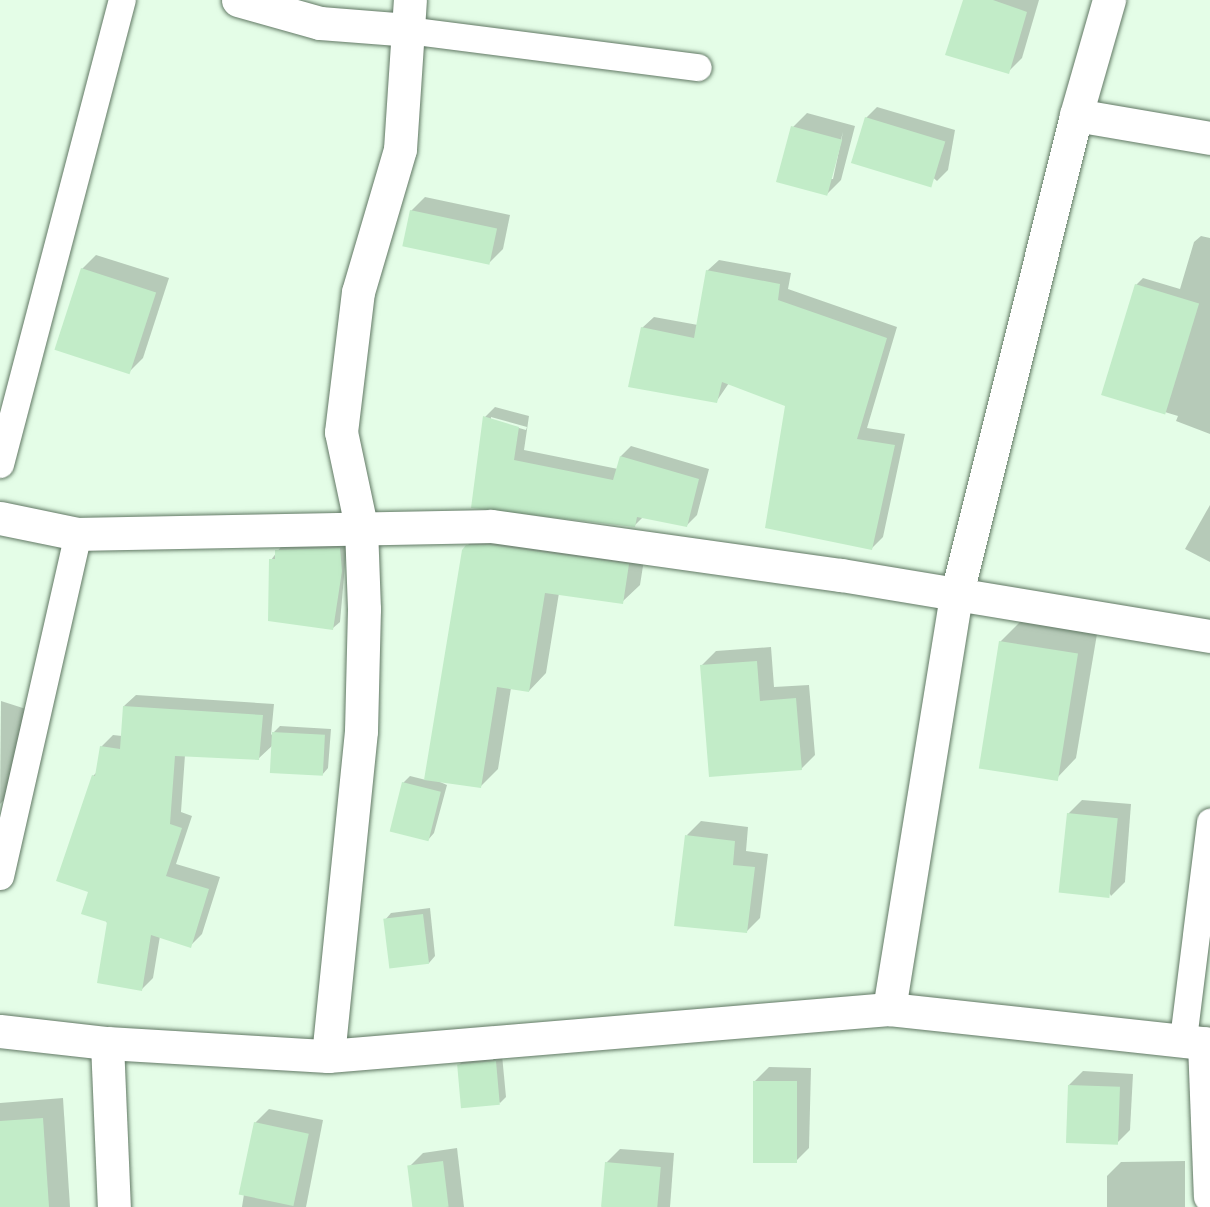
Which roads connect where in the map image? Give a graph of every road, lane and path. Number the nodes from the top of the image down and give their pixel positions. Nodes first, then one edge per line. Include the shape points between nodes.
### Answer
1 (122, 0) edge
2 (238, 0) edge
3 (1109, 0) edge
4 (409, 15) edge
5 (699, 67) dead end
6 (1076, 115) junction
7 (1210, 138) edge
8 (0, 464) edge
9 (0, 518) edge
10 (361, 526) junction
11 (78, 534) junction
12 (956, 597) junction
13 (1210, 636) edge
14 (1210, 822) edge
15 (0, 876) edge
16 (889, 1009) junction
17 (0, 1031) edge
18 (1199, 1042) edge
19 (107, 1043) junction
20 (328, 1056) junction
21 (1210, 1196) edge
22 (114, 1207) edge

1 - 8 lane
2 - 4 street via 320,23
3 - 6 street
4 - 5 lane
4 - 10 street via 400,149 358,292 341,432
6 - 7 street
6 - 12 street
9 - 11 street
10 - 11 street
10 - 12 street via 491,526 841,574
10 - 20 street via 361,731
11 - 15 lane
12 - 13 street
12 - 16 street
14 - 18 lane
16 - 18 street
16 - 20 street
17 - 19 street
18 - 21 street
19 - 20 street
19 - 22 street

